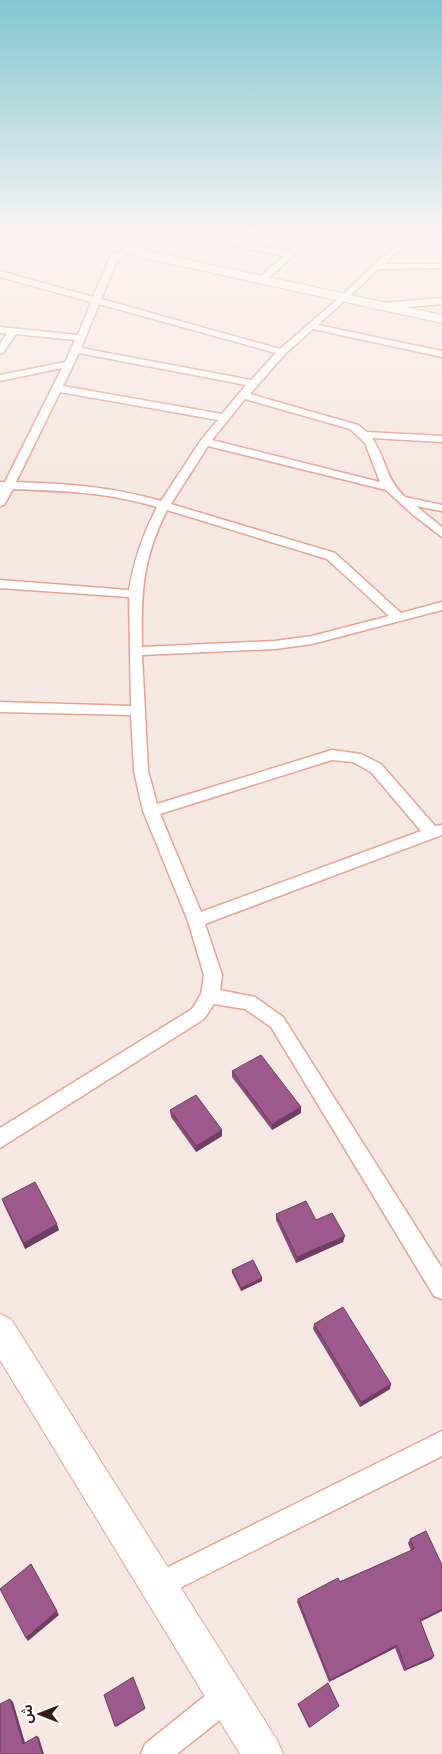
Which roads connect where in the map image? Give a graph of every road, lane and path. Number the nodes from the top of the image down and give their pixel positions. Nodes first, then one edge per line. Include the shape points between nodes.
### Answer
1 (88, 319) edge
2 (161, 319) edge
3 (319, 319) edge
4 (310, 326) junction
5 (0, 330) edge
6 (12, 333) junction
7 (79, 338) junction
8 (76, 350) junction
9 (0, 352) edge
10 (282, 352) junction
11 (442, 354) edge
12 (69, 364) junction
13 (0, 378) edge
14 (254, 384) junction
15 (58, 388) junction
16 (243, 395) junction
17 (225, 418) junction
18 (367, 435) junction
19 (442, 439) edge
20 (205, 442) junction
21 (4, 484) edge
22 (391, 488) junction
23 (442, 495) edge
24 (403, 500) junction
25 (0, 503) edge
26 (163, 507) junction
27 (438, 507) edge
28 (442, 533) edge
29 (0, 584) edge
30 (135, 594) junction
31 (442, 606) edge
32 (399, 618) junction
33 (135, 651) junction
34 (0, 707) edge
35 (137, 711) junction
36 (151, 811) junction
37 (437, 831) edge
38 (196, 921) junction
39 (210, 996) junction
40 (0, 1139) edge
41 (442, 1288) edge
42 (0, 1330) edge
43 (442, 1443) edge
44 (159, 1585) junction
45 (226, 1696) junction
46 (155, 1754) edge
47 (263, 1754) edge

1 - 7 street
2 - 10 street
3 - 4 street
4 - 10 street
4 - 11 street
5 - 6 street
6 - 7 street
6 - 9 street
7 - 8 street
8 - 12 street
8 - 14 street
10 - 14 street
12 - 13 street
12 - 15 street
14 - 16 street
15 - 17 street
15 - 21 street
16 - 17 street
16 - 18 street via 354,427
17 - 20 street
18 - 19 street
18 - 22 street via 379,468
20 - 22 street
20 - 26 street
21 - 25 street
21 - 26 street via 87,488 124,494
22 - 24 street
23 - 27 street
24 - 27 street
24 - 28 street
26 - 30 street via 139,566
26 - 32 street via 331,556
29 - 30 street
30 - 33 street
31 - 32 street
32 - 33 street via 312,640 274,645
33 - 35 street
34 - 35 street
35 - 36 street via 142,771
36 - 37 street via 332,755 356,757 376,768
36 - 38 street
37 - 38 street
38 - 39 street via 212,975
39 - 40 street via 198,1014
39 - 41 street via 249,1002 277,1022
42 - 44 main road
43 - 44 street
44 - 45 main road
45 - 46 street
45 - 47 main road

